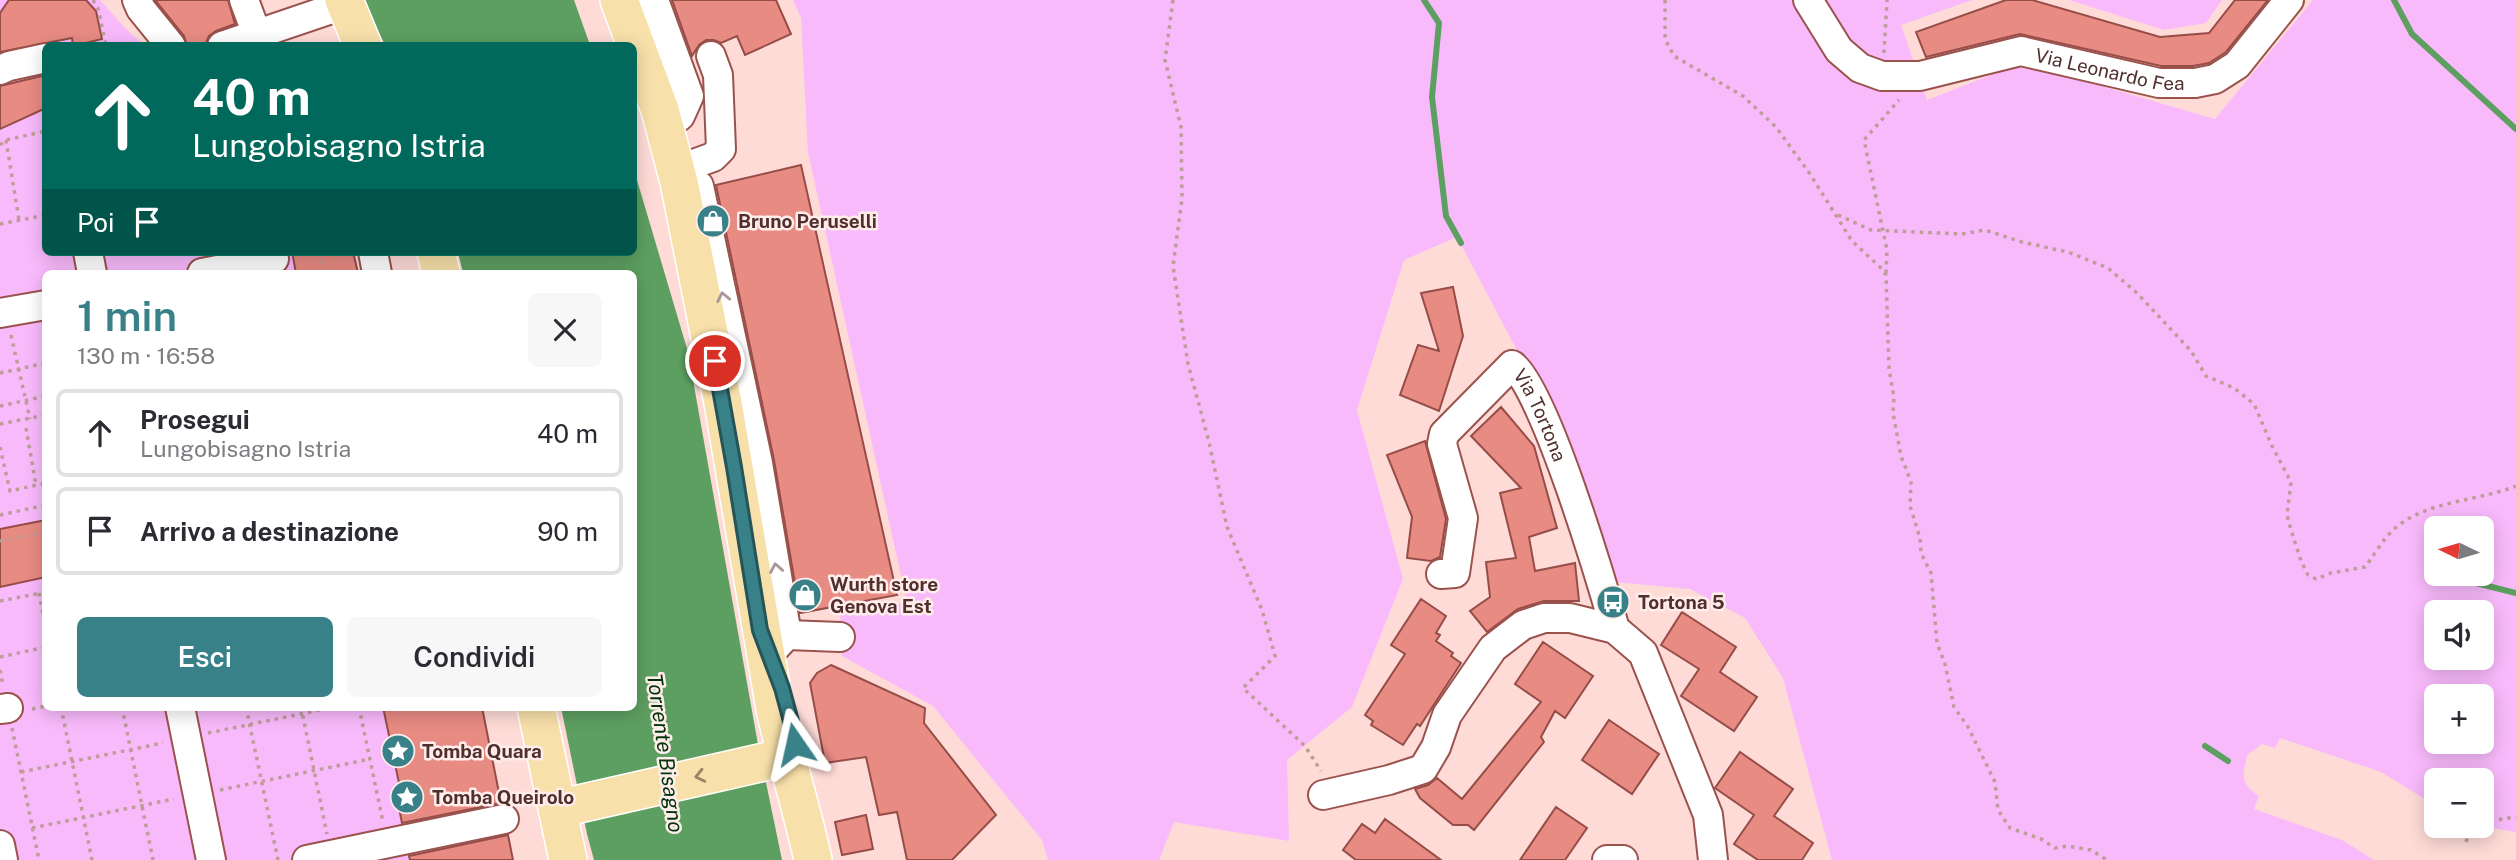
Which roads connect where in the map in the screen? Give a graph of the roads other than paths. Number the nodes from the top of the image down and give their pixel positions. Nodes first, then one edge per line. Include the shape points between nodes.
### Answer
1 (137, 0) edge
2 (244, 0) edge
3 (619, 0) edge
4 (654, 0) edge
5 (1808, 0) edge
6 (2288, 0) edge
7 (345, 2) edge
8 (257, 35) junction
9 (168, 42) edge
10 (235, 42) edge
11 (361, 42) edge
12 (634, 42) edge
13 (637, 49) edge
14 (711, 56) dead end
15 (42, 59) edge
16 (0, 70) edge
17 (665, 126) junction
18 (678, 176) junction
19 (274, 259) dead end
20 (217, 270) edge
21 (42, 306) edge
22 (4, 313) edge
23 (1441, 574) dead end
24 (1615, 629) junction
25 (840, 637) dead end
26 (772, 639) junction
27 (181, 711) edge
28 (537, 711) edge
29 (776, 759) junction
30 (1323, 794) road end
31 (559, 809) junction
32 (804, 817) junction
33 (505, 819) dead end
34 (0, 845) edge
35 (319, 857) edge
36 (3, 860) edge
37 (211, 860) edge
38 (568, 860) edge
39 (813, 860) edge
40 (1607, 860) edge
41 (1623, 860) edge
42 (1713, 860) edge

1 - 9 street
2 - 8 street
3 - 12 main road
4 - 17 street via 690,96 680,116
5 - 6 street, Via Leonardo Fea via 1839,50 1860,68 1882,76 1920,76 2021,51 2160,83 2195,83 2215,79 2237,65
7 - 8 street
7 - 11 main road
8 - 10 street
13 - 17 main road
14 - 18 street via 718,75 721,149
15 - 16 street
17 - 18 main road
18 - 26 main road via 746,465
19 - 20 street
21 - 22 street
23 - 24 street, Via Tortona via 1455,573 1463,518 1442,444 1444,434 1512,365 1541,413
24 - 30 street via 1570,618 1544,618 1523,625 1493,648 1447,715 1423,769
24 - 42 street via 1643,653 1708,815
25 - 26 street
26 - 29 main road
26 - 32 main road via 792,725
27 - 37 street
28 - 31 main road
29 -> 31 main road
29 - 32 main road
31 - 38 main road
32 - 39 main road
33 - 35 street
34 - 36 street
40 - 41 street

